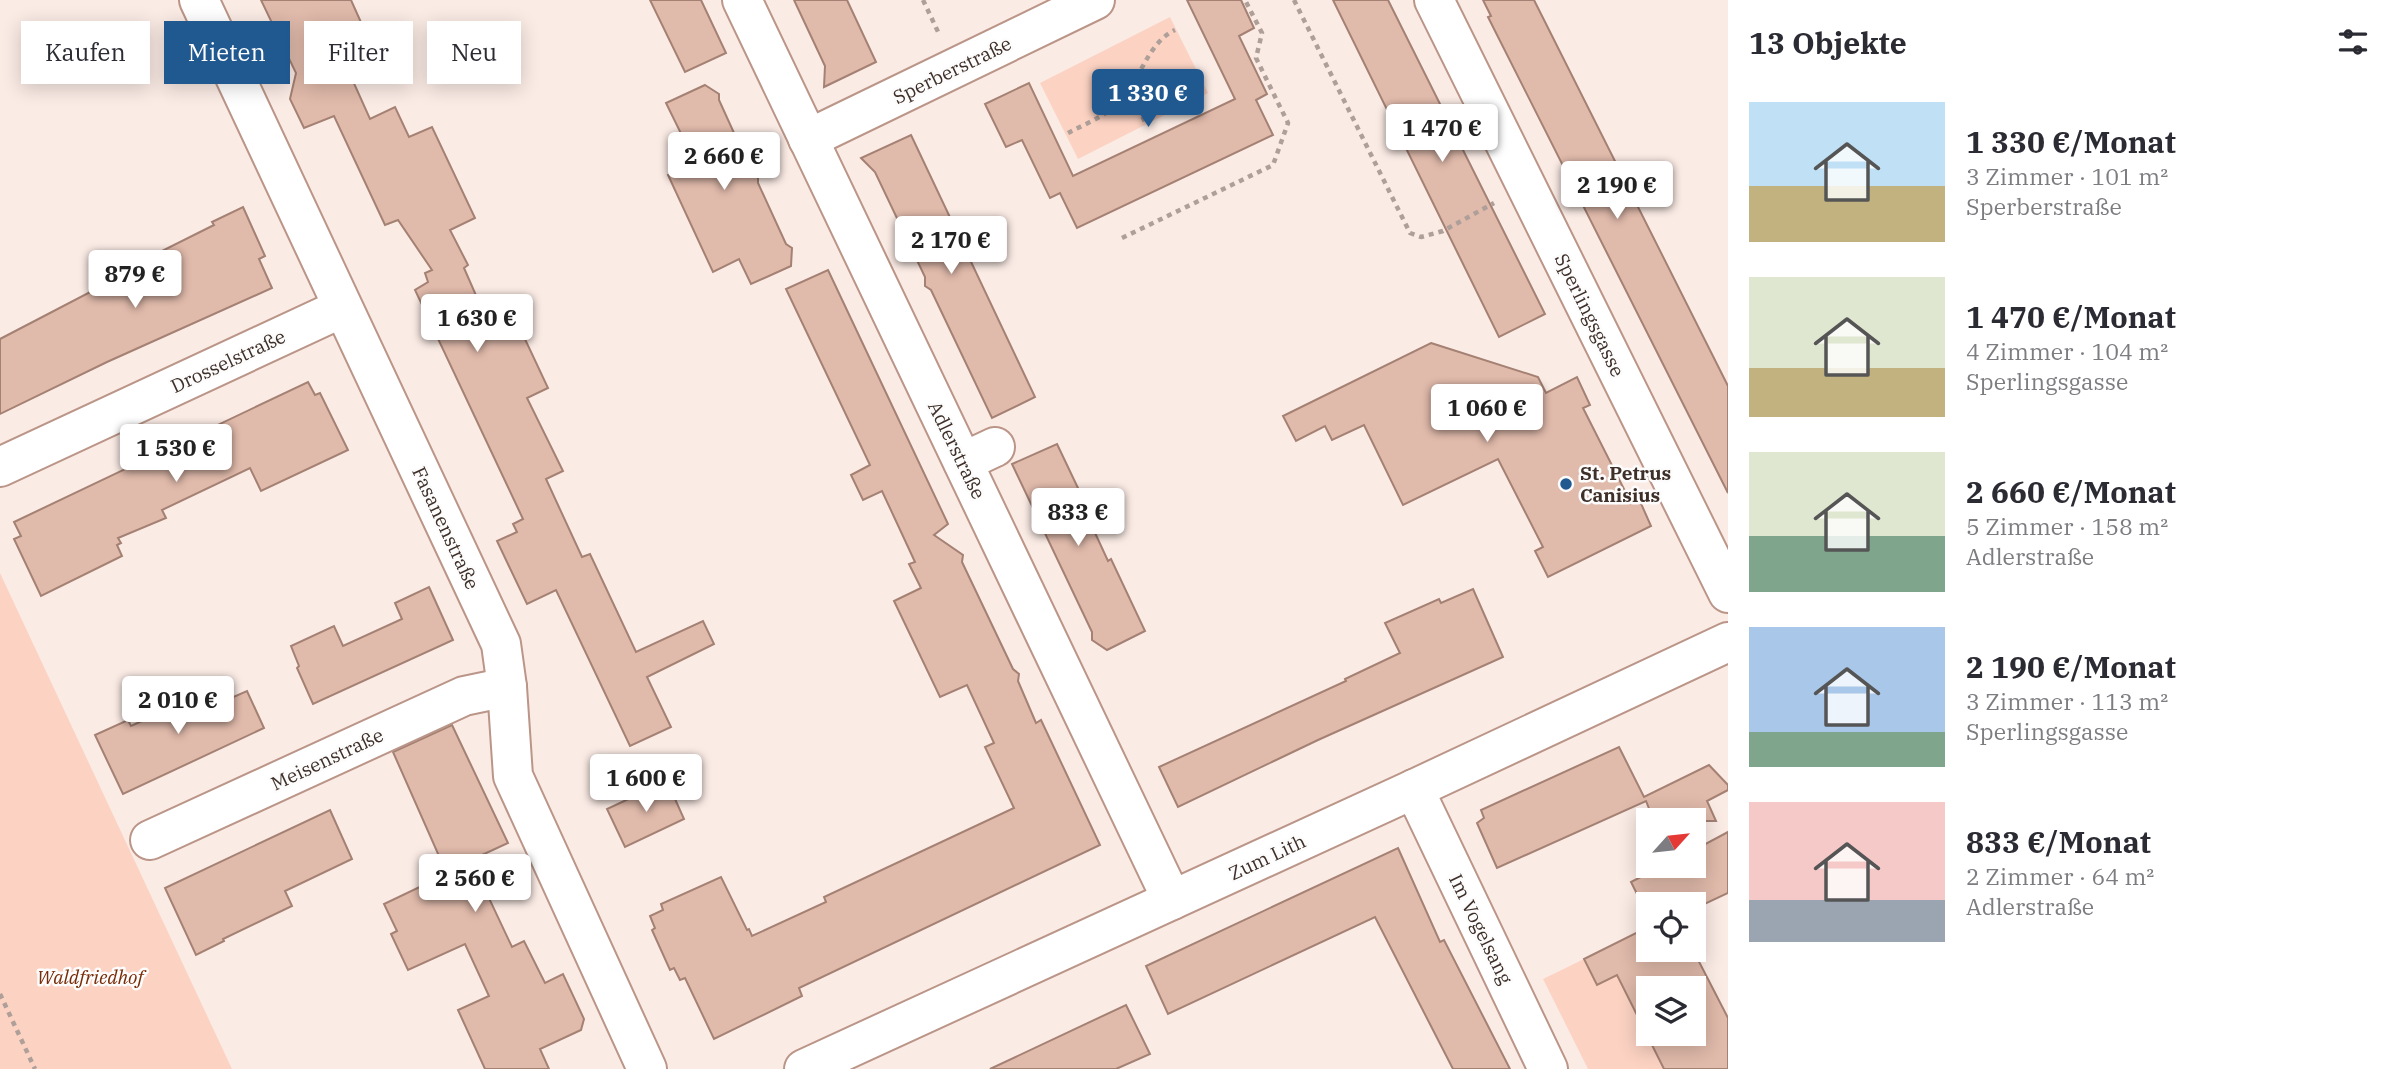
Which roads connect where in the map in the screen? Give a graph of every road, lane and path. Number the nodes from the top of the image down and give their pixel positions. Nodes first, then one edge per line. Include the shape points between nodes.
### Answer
1 (199, 0) edge
2 (742, 0) edge
3 (1095, 0) edge
4 (1245, 0) edge
5 (1294, 0) edge
6 (1434, 0) edge
7 (1175, 30) dead end
8 (1129, 89) junction
9 (1146, 124) dead end
10 (1068, 133) dead end
11 (808, 139) junction
12 (1526, 186) junction
13 (1122, 238) dead end
14 (342, 308) junction
15 (0, 467) edge
16 (1728, 593) edge
17 (1728, 642) edge
18 (507, 687) junction
19 (1414, 789) junction
20 (150, 840) dead end
21 (1172, 901) junction
22 (0, 994) edge
23 (36, 1069) edge
24 (647, 1069) edge
25 (804, 1069) edge
26 (1548, 1069) edge

1 - 14 street, Fasanenstraße
2 - 11 street, Adlerstraße
3 - 11 street, Sperberstraße
4 - 13 path via 1262,33 1256,58 1288,123 1273,165
5 - 12 path via 1410,233 1421,237 1443,231
6 - 12 street, Sperlingsgasse
7 - 8 path via 1161,38
8 - 9 path
8 - 10 path via 1111,110
11 - 21 street, Adlerstraße via 979,455
12 - 16 street, Sperlingsgasse
14 - 15 street, Drosselstraße
14 - 18 street, Fasanenstraße via 501,644
17 - 19 street, Zum Lith
18 - 20 street, Meisenstraße via 464,696
18 - 24 street, Fasanenstraße via 513,776
19 - 21 street, Zum Lith
19 - 26 street, Im Vogelsang
21 - 25 street, Zum Lith
22 - 23 path

